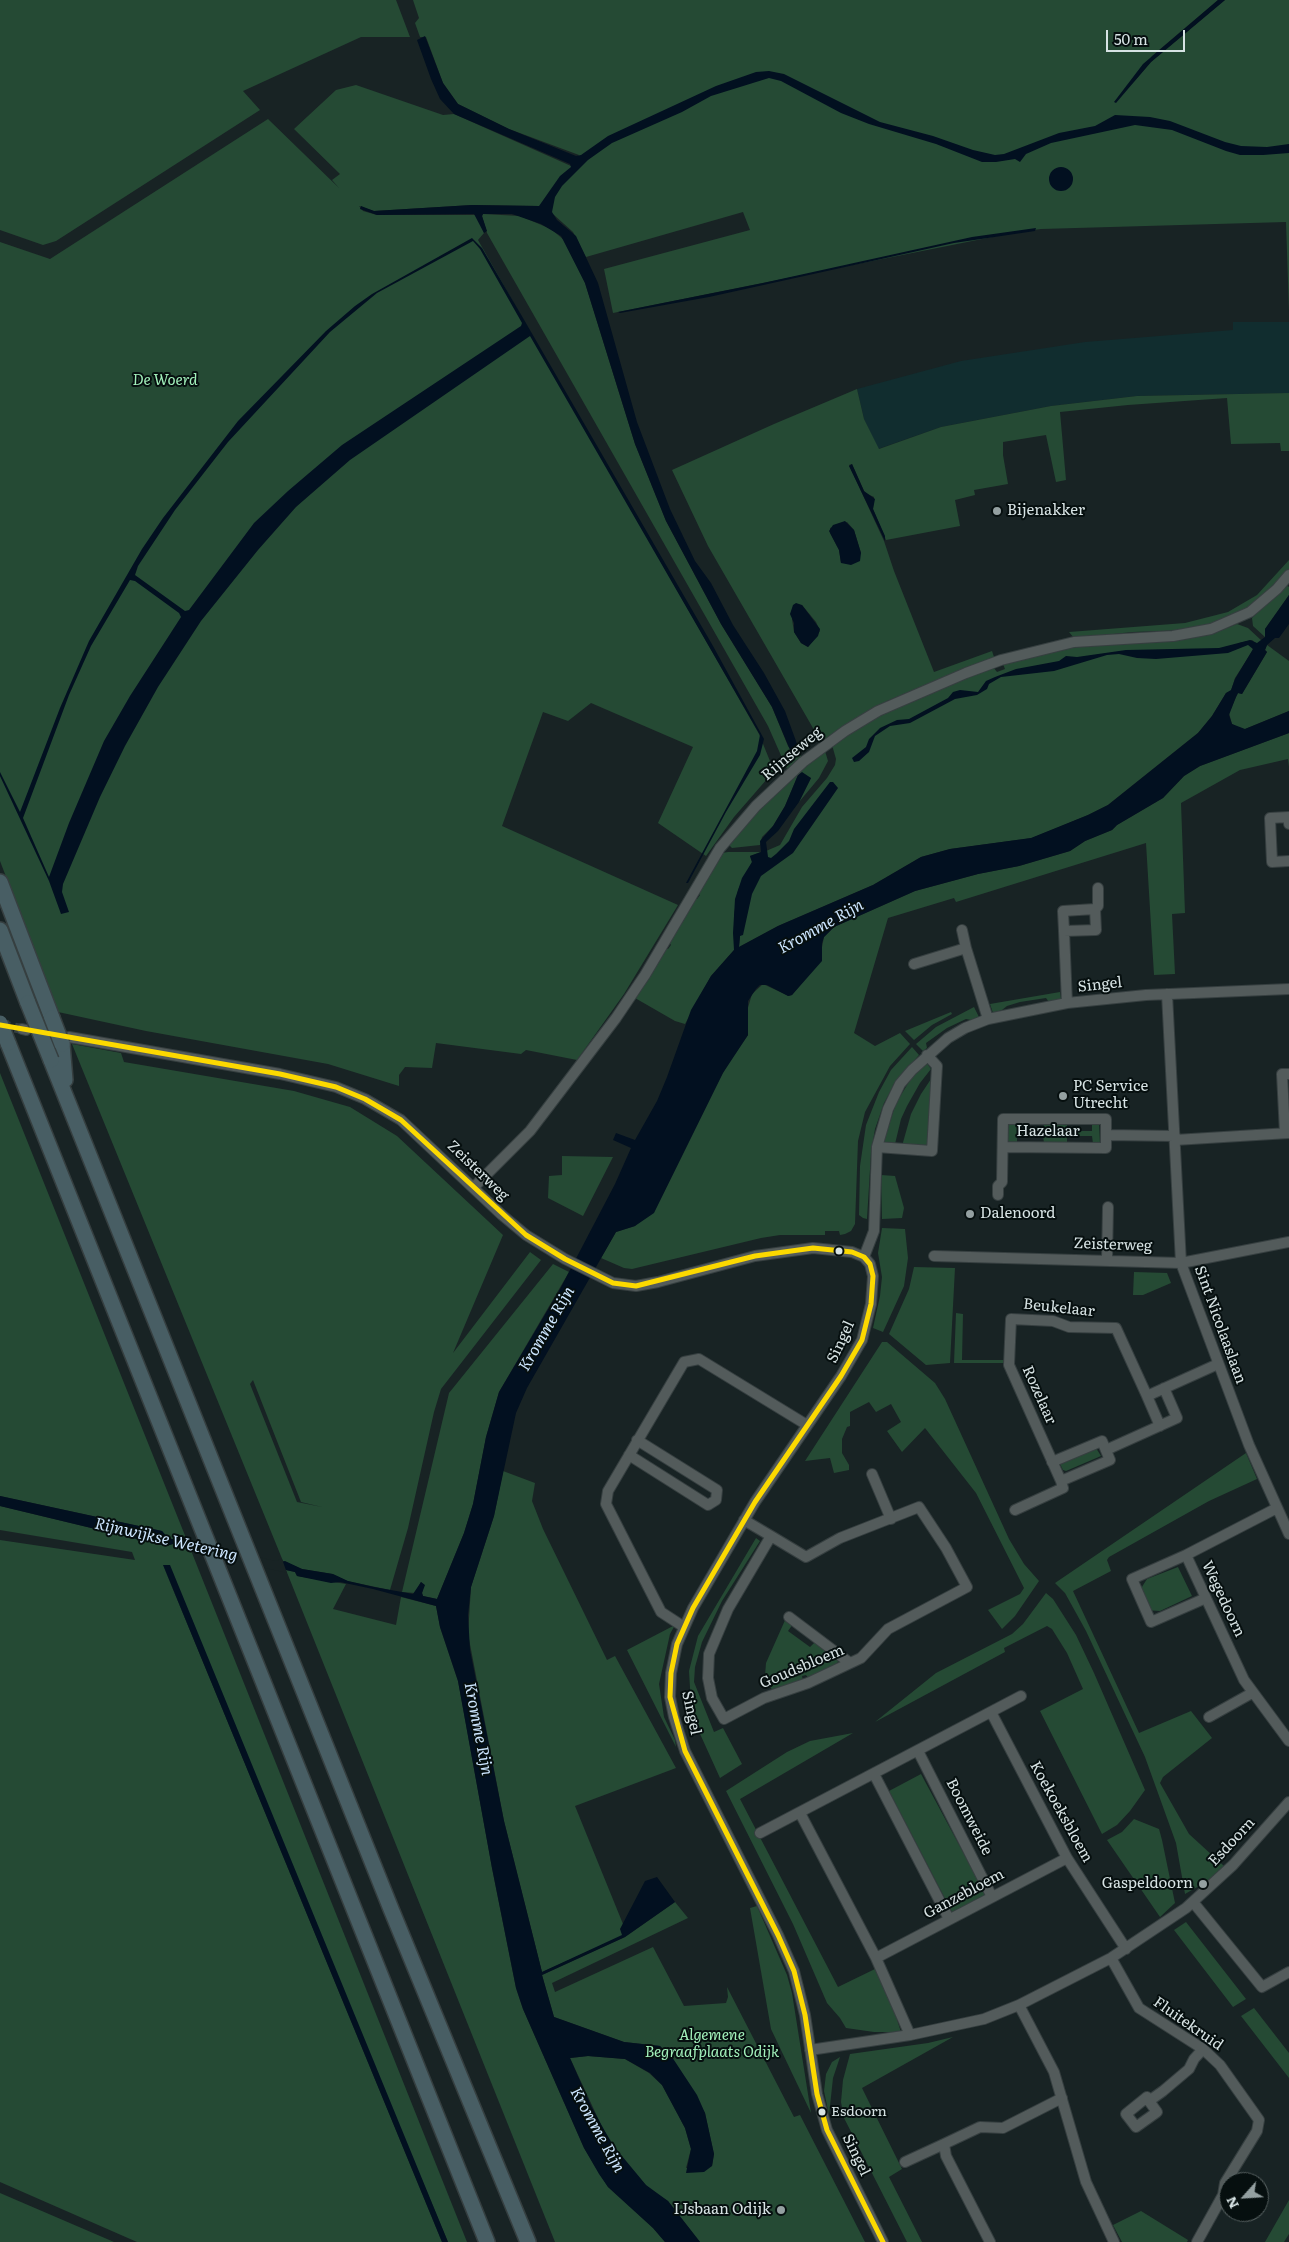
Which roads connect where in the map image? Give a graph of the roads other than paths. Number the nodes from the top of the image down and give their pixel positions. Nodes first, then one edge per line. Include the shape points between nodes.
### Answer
1 (1289, 575) edge
2 (1289, 824) edge
3 (1289, 862) edge
4 (0, 882) edge
5 (1098, 888) dead end
6 (1095, 909) junction
7 (0, 930) edge
8 (962, 930) dead end
9 (1064, 931) junction
10 (966, 948) junction
11 (914, 964) dead end
12 (1289, 990) edge
13 (1167, 994) junction
14 (1067, 1003) junction
15 (988, 1019) junction
16 (0, 1023) edge
17 (65, 1041) junction
18 (927, 1055) junction
19 (1289, 1074) edge
20 (66, 1094) junction
21 (1287, 1133) edge
22 (1106, 1135) junction
23 (1175, 1138) junction
24 (877, 1147) junction
25 (1003, 1147) junction
26 (474, 1187) junction
27 (998, 1195) dead end
28 (1108, 1207) dead end
29 (1289, 1242) edge
30 (934, 1256) dead end
31 (864, 1257) junction
32 (1107, 1260) junction
33 (1181, 1263) junction
34 (1013, 1319) joint
35 (1218, 1364) junction
36 (1164, 1388) junction
37 (1147, 1396) junction
38 (807, 1425) junction
39 (1160, 1426) junction
40 (637, 1440) junction
41 (1106, 1450) junction
42 (628, 1455) junction
43 (1052, 1462) junction
44 (872, 1474) dead end
45 (1061, 1481) junction
46 (1277, 1508) junction
47 (1015, 1510) dead end
48 (891, 1519) junction
49 (744, 1520) junction
50 (1289, 1534) edge
51 (771, 1536) junction
52 (1186, 1555) junction
53 (1206, 1598) junction
54 (789, 1617) dead end
55 (684, 1627) junction
56 (850, 1663) junction
57 (1252, 1693) junction
58 (1021, 1696) dead end
59 (991, 1712) junction
60 (1209, 1717) dead end
61 (1289, 1741) edge
62 (918, 1751) junction
63 (874, 1774) junction
64 (1289, 1802) edge
65 (800, 1813) junction
66 (760, 1833) dead end
67 (1067, 1858) junction
68 (992, 1896) junction
69 (1193, 1902) junction
70 (949, 1919) junction
71 (1126, 1949) junction
72 (876, 1958) junction
73 (1111, 1958) junction
74 (1289, 1972) edge
75 (1018, 2005) junction
76 (910, 2035) junction
77 (1203, 2049) junction
78 (810, 2050) junction
79 (1062, 2098) junction
80 (1149, 2101) dead end
81 (944, 2144) junction
82 (905, 2162) dead end
83 (487, 2242) edge
84 (528, 2242) edge
85 (883, 2242) edge
86 (990, 2242) edge
87 (1114, 2242) edge
88 (1197, 2242) edge

1 - 26 street, Rijnseweg via 1250,612 1211,629 1174,636 1074,642 1001,660 966,673 900,699 845,731 802,762 760,802 720,848 616,1018 530,1131
2 - 3 street via 1289,817 1270,818 1272,862
4 - 17 highway, bridge via 52,1018
5 - 6 street via 1098,906
6 - 9 street via 1096,930
6 - 9 street via 1062,911
7 - 20 highway, bridge
8 - 10 street
9 - 14 street
10 - 11 street
10 - 15 street
12 - 13 street, Singel
13 - 14 street, Singel
13 - 23 street, Sint Nicolaaslaan
14 - 15 street, Singel
15 - 18 street, Singel via 956,1033
16 - 83 highway, bridge
17 - 20 highway
17 - 26 street, Zeisterweg via 280,1074 336,1087 401,1120
18 - 24 street, Singel via 894,1095
18 - 24 street via 937,1066 932,1151
19 - 21 street via 1282,1074
20 - 84 highway via 256,1573
21 - 23 street
22 - 23 street
22 - 25 street, Hazelaar via 1106,1148
22 - 25 street, Hazelaar via 1106,1119 1003,1119
23 - 33 street, Sint Nicolaaslaan
24 - 31 street, Singel via 874,1231
25 - 27 street via 1002,1182 998,1186
26 - 31 street, Zeisterweg via 526,1235 613,1283 636,1286 755,1256 802,1249 848,1250
28 - 32 street
29 - 33 street, Zeisterweg
30 - 32 street, Zeisterweg
31 - 38 street, Singel via 872,1268 873,1282 870,1312 862,1340 842,1376
32 - 33 street, Zeisterweg
33 - 35 street, Sint Nicolaaslaan
34 - 37 street, Beukelaar via 1053,1321 1069,1327 1116,1328
34 - 43 street, Rozelaar via 1010,1319 1009,1366
35 - 36 street
35 - 46 street, Sint Nicolaaslaan
36 - 37 street
36 - 39 street via 1177,1418
37 - 39 street
38 - 40 street via 699,1359 684,1362
38 - 49 street, Singel
39 - 41 street
40 - 42 street
40 - 42 street via 717,1490 716,1500 708,1505
41 - 43 street via 1102,1441
41 - 45 street via 1110,1460
42 - 55 street via 608,1490 606,1504 661,1612
43 - 45 street, Rozelaar
44 - 48 street
45 - 47 street via 1063,1488
46 - 50 street, Sint Nicolaaslaan
46 - 52 street, Wegedoorn
48 - 51 street, Goudsbloem via 840,1538 806,1556
48 - 56 street, Goudsbloem via 919,1507 967,1587 888,1629 861,1658
49 - 51 street, Goudsbloem
49 - 55 street, Singel
51 - 56 street, Goudsbloem via 728,1610 709,1654 708,1678 712,1698 724,1719 764,1698 808,1683
52 - 53 street, Wegedoorn
52 - 53 street via 1132,1579 1152,1622
53 - 57 street, Wegedoorn
54 - 56 street
55 - 78 street, Singel via 671,1673 670,1697 678,1732 789,1959 803,2002
57 - 60 street
57 - 61 street, Wegedoorn
58 - 59 street
59 - 62 street
59 - 67 street, Koekoeksbloem
62 - 63 street
62 - 68 street, Boomweide
63 - 65 street
63 - 70 street
64 - 69 street, Esdoorn via 1233,1865
65 - 66 street
65 - 72 street
67 - 68 street, Ganzebloem
67 - 71 street, Koekoeksbloem
68 - 70 street, Ganzebloem
69 - 71 street, Esdoorn
69 - 74 street via 1262,1987
70 - 72 street, Ganzebloem
71 - 73 street, Esdoorn
72 - 76 street
73 - 75 street, Esdoorn
73 - 77 street, Fluitekruid via 1139,2008
75 - 76 street, Esdoorn via 984,2019
75 - 79 street via 1054,2072
76 - 78 street, Esdoorn
77 - 80 street via 1188,2069
77 - 88 street, Fluitekruid via 1220,2065 1260,2120
78 - 85 street, Singel via 818,2100 828,2130
79 - 81 street via 1003,2128 980,2127
79 - 87 street via 1086,2182
81 - 82 street
81 - 86 street via 946,2156

